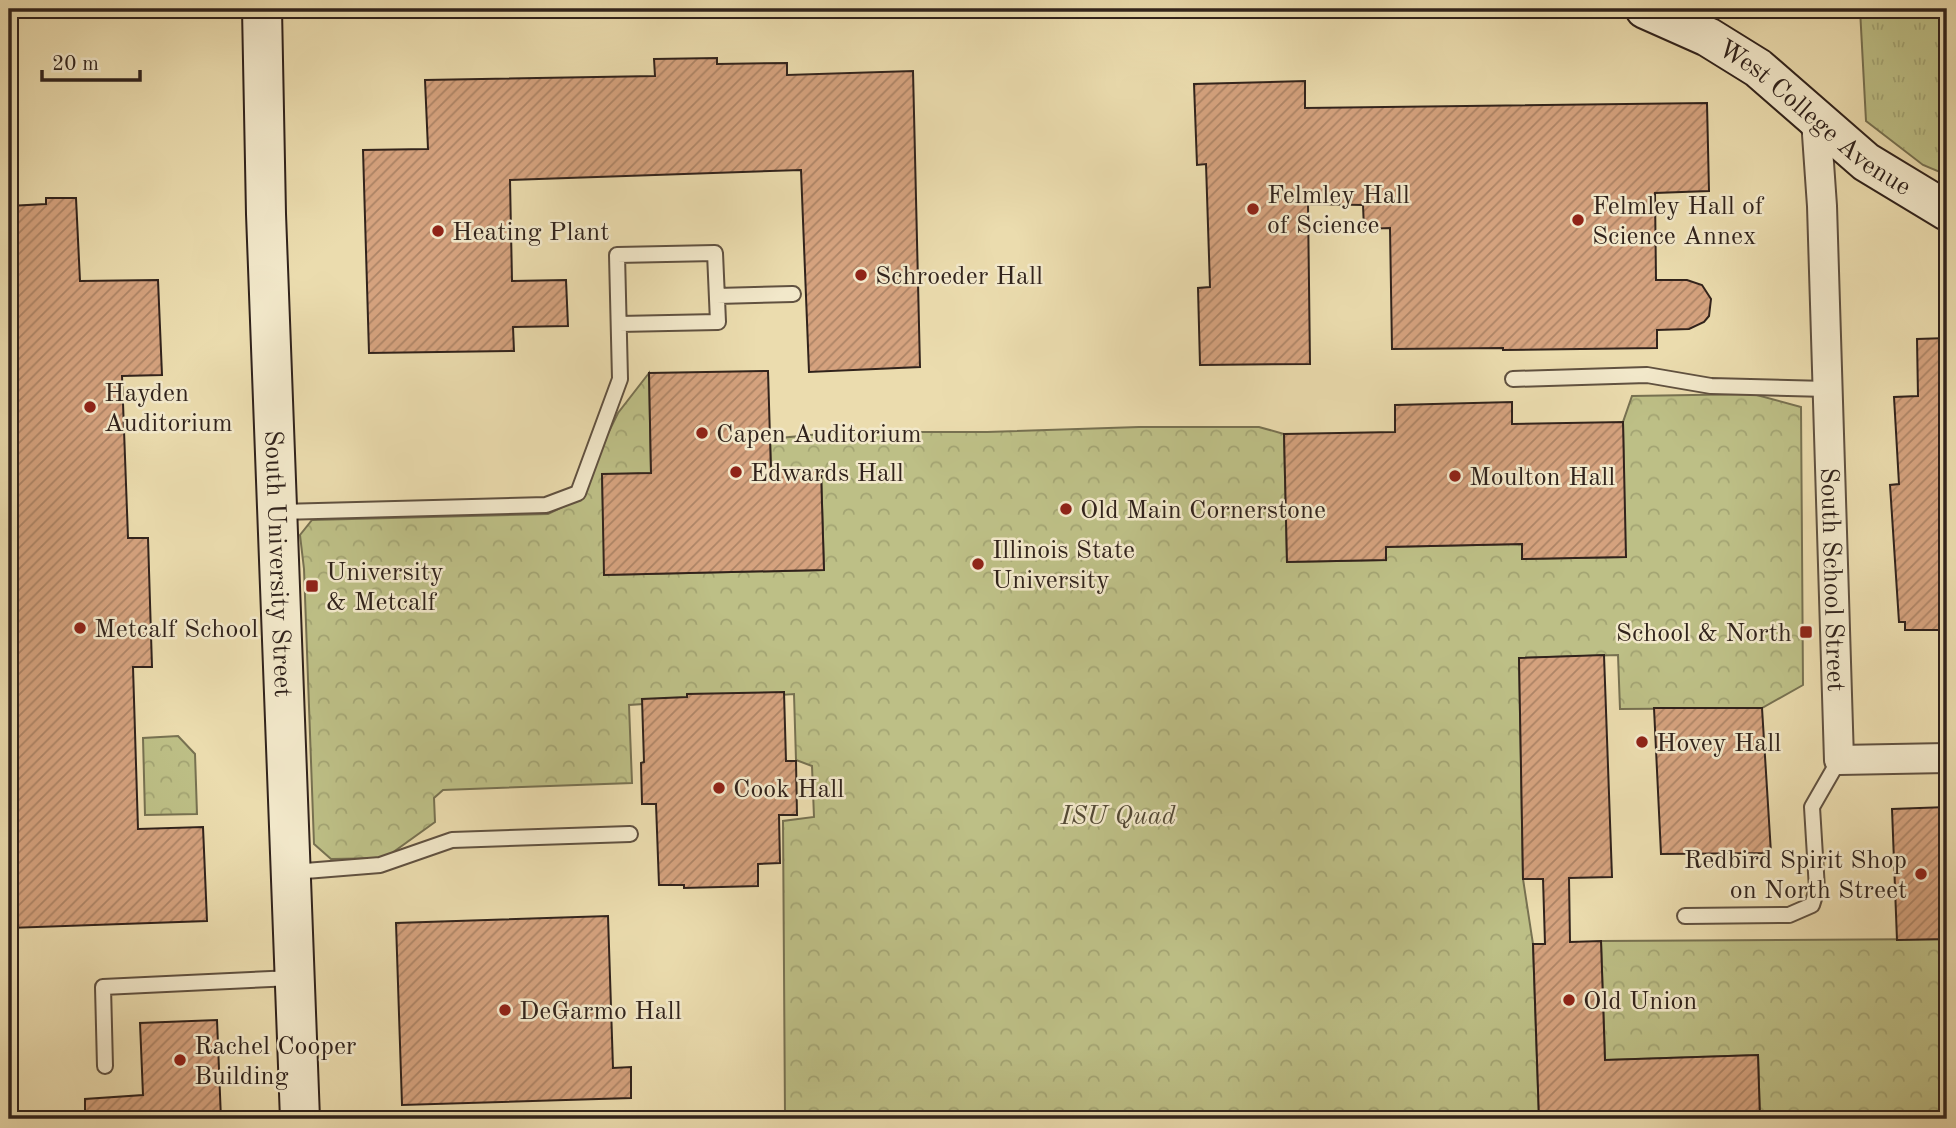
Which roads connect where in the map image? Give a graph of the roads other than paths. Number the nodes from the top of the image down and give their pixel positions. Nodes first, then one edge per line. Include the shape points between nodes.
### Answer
1 (262, 9) edge
2 (1645, 9) edge
3 (1816, 120) junction
4 (1947, 211) edge
5 (793, 295) dead end
6 (717, 296) junction
7 (619, 324) junction
8 (1513, 379) dead end
9 (1827, 389) junction
10 (279, 512) junction
11 (1947, 758) edge
12 (1839, 760) junction
13 (630, 834) dead end
14 (291, 872) junction
15 (1685, 916) dead end
16 (295, 978) junction
17 (105, 1066) dead end
18 (300, 1119) edge

1 - 10 street, South University Street
2 - 3 street, West College Avenue via 1708,37 1758,68
3 - 4 street, West College Avenue via 1867,162
3 - 9 street, South School Street
5 - 6 lane
6 - 7 lane via 718,322
6 - 7 lane via 715,253 617,255
7 - 10 lane via 620,379 578,494 546,505
8 - 9 lane via 1647,374 1711,386
9 - 12 street, South School Street
10 - 14 street, South University Street
11 - 12 street
12 - 15 lane via 1812,807 1817,889 1812,905 1789,915
13 - 14 lane via 452,841 380,865
14 - 16 street, South University Street
16 - 17 lane via 103,987
16 - 18 street, South University Street

